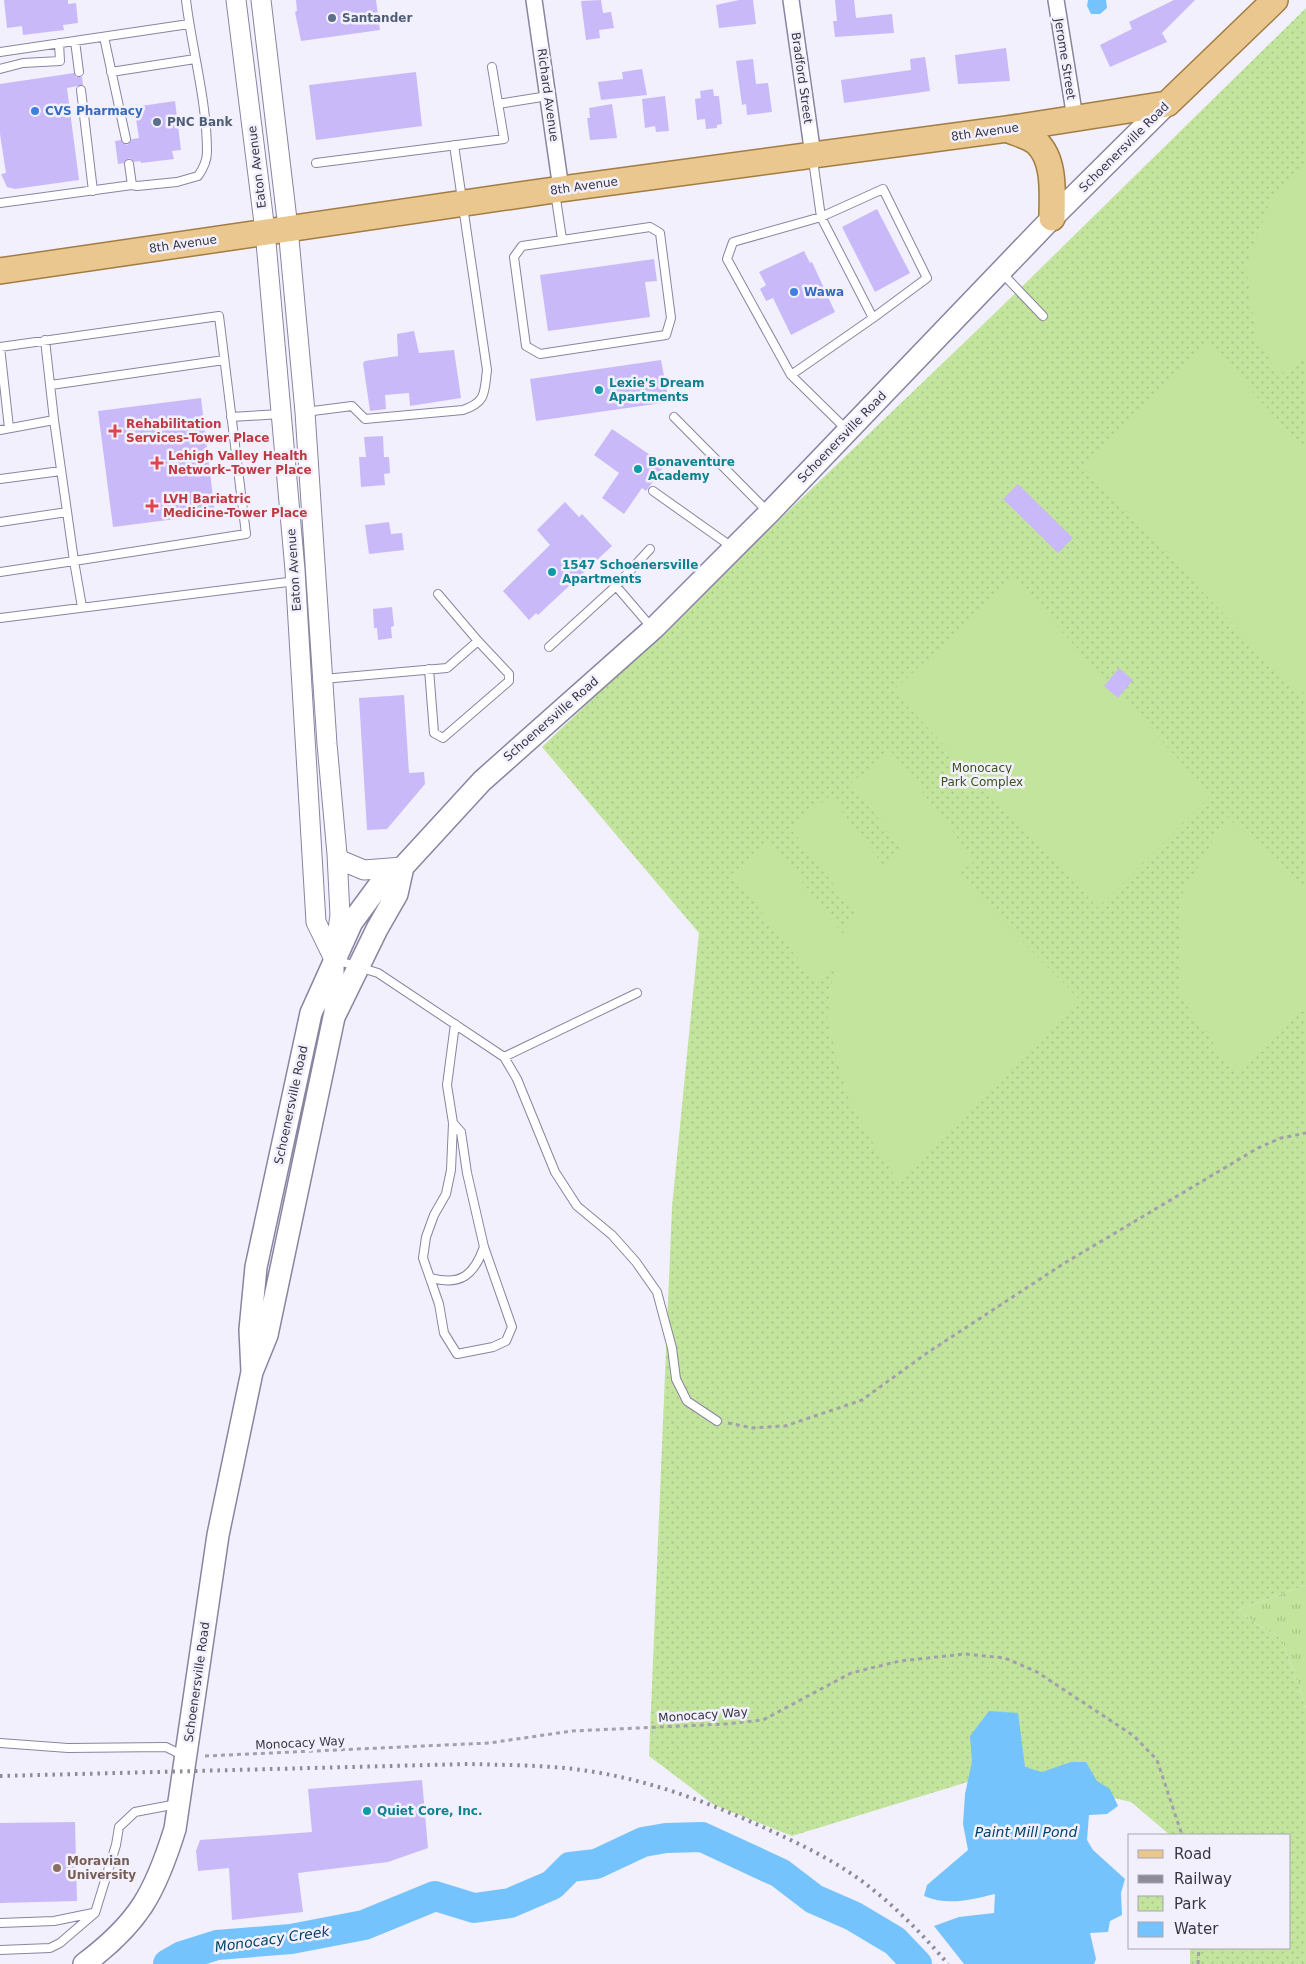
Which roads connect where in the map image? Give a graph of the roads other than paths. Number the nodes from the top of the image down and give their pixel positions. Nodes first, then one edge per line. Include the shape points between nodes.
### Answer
1 (186, 0) edge
2 (236, 0) edge
3 (260, 0) edge
4 (534, 0) edge
5 (791, 0) edge
6 (1056, 0) edge
7 (1275, 0) edge
8 (189, 24) junction
9 (104, 37) junction
10 (75, 41) junction
11 (0, 43) edge
12 (59, 43) junction
13 (1, 52) edge
14 (195, 59) junction
15 (492, 66) dead end
16 (0, 69) edge
17 (78, 72) dead end
18 (111, 72) junction
19 (80, 90) dead end
20 (548, 96) junction
21 (498, 104) junction
22 (1167, 104) junction
23 (1075, 118) junction
24 (1007, 129) junction
25 (126, 140) dead end
26 (454, 145) junction
27 (812, 155) junction
28 (129, 164) dead end
29 (316, 164) dead end
30 (131, 183) junction
31 (558, 190) junction
32 (93, 191) junction
33 (463, 203) junction
34 (0, 204) edge
35 (821, 217) junction
36 (1052, 218) junction
37 (276, 230) junction
38 (562, 240) junction
39 (0, 271) edge
40 (1000, 272) junction
41 (1043, 316) dead end
42 (873, 318) junction
43 (45, 340) junction
44 (0, 347) edge
45 (224, 360) junction
46 (791, 375) junction
47 (51, 385) junction
48 (305, 412) junction
49 (281, 414) junction
50 (231, 417) junction
51 (674, 417) dead end
52 (54, 420) junction
53 (10, 428) junction
54 (0, 430) edge
55 (847, 430) junction
56 (61, 471) junction
57 (0, 479) edge
58 (653, 491) dead end
59 (67, 512) junction
60 (769, 513) junction
61 (0, 522) edge
62 (734, 548) junction
63 (650, 549) dead end
64 (74, 560) junction
65 (0, 572) edge
66 (296, 582) junction
67 (616, 586) junction
68 (438, 594) dead end
69 (82, 607) junction
70 (0, 618) edge
71 (653, 629) junction
72 (478, 641) junction
73 (549, 647) dead end
74 (429, 669) junction
75 (323, 679) junction
76 (337, 854) junction
77 (403, 867) junction
78 (334, 959) junction
79 (358, 968) junction
80 (637, 994) dead end
81 (334, 1017) junction
82 (455, 1024) junction
83 (504, 1057) junction
84 (453, 1123) junction
85 (484, 1247) junction
86 (431, 1278) junction
87 (252, 1372) junction
88 (717, 1421) road end
89 (0, 1743) edge
90 (186, 1756) junction
91 (180, 1804) junction
92 (95, 1913) junction
93 (0, 1923) edge
94 (0, 1950) edge
95 (85, 1963) edge

1 - 8 lane
2 - 37 street, Eaton Avenue
3 - 37 street, Eaton Avenue
4 - 20 street, Richard Avenue
5 - 27 street, Bradford Street
6 - 23 street, Jerome Street
7 - 22 main road, Schoenersville Road
8 - 9 lane
8 - 14 lane
9 - 10 lane
9 - 18 lane
10 - 12 lane
10 - 17 lane
11 - 13 lane
12 - 13 lane
12 - 16 lane via 60,61 23,63
14 - 18 lane
14 - 30 lane via 207,153 203,168 198,176 177,182 154,186
15 - 21 lane
18 - 25 lane
19 - 32 lane
20 - 21 lane
20 - 31 street, Richard Avenue
21 - 26 lane via 504,139
22 - 23 main road, 8th Avenue
22 - 36 main road, Schoenersville Road
23 - 24 main road, 8th Avenue
24 - 27 main road, 8th Avenue
24 - 36 main road via 1036,143 1046,157 1052,176
26 - 29 lane
26 - 33 lane
27 - 31 main road, 8th Avenue
27 - 35 lane
28 - 30 lane
30 - 32 lane
31 - 33 main road, 8th Avenue
31 - 38 lane
32 - 34 lane
33 - 37 main road, 8th Avenue
33 - 48 lane via 487,370 484,396 476,406 463,410 366,419 352,406
35 - 42 lane
35 - 42 lane via 884,189 927,278
35 - 46 lane via 733,242 727,259
36 - 40 main road, Schoenersville Road
37 - 39 main road, 8th Avenue
37 - 48 street, Eaton Avenue
37 - 49 street, Eaton Avenue
38 - 38 lane via 522,246 514,257 526,346 540,354 666,335 671,318 660,233 650,228
40 - 41 lane
40 - 55 main road, Schoenersville Road
42 - 46 lane
43 - 44 lane
43 - 45 lane via 219,316
43 - 47 lane
44 - 53 lane
45 - 47 lane
45 - 50 lane
46 - 55 lane
47 - 52 lane
48 - 75 street, Eaton Avenue
49 - 50 lane
49 - 66 street, Eaton Avenue
50 - 64 lane via 246,534
51 - 60 lane
52 - 53 lane
52 - 56 lane
53 - 54 lane
55 - 60 main road, Schoenersville Road
56 - 57 lane
56 - 59 lane
58 - 62 lane
59 - 61 lane
59 - 64 lane
60 - 62 main road, Schoenersville Road
62 - 71 main road, Schoenersville Road
63 - 67 lane
64 - 65 lane
64 - 69 lane
66 - 69 lane
66 - 78 street, Eaton Avenue via 316,922
67 - 71 lane
67 - 73 lane
68 - 72 lane
69 - 70 lane
71 - 77 main road, Schoenersville Road via 482,781
72 - 74 lane via 447,668
72 - 74 lane via 509,674 509,681 443,738 434,733
74 - 75 lane
75 - 76 street, Eaton Avenue
76 - 77 street via 340,860 364,870
76 - 78 street, Eaton Avenue via 340,914
77 - 78 main road, Schoenersville Road via 383,880 352,922
77 - 79 main road, Schoenersville Road via 397,894
78 - 79 lane
78 - 81 street, Eaton Avenue
78 - 87 main road, Schoenersville Road via 311,1013 256,1267 250,1330
79 - 81 main road, Schoenersville Road
79 - 82 lane via 378,973
80 - 83 lane
81 - 87 main road, Schoenersville Road via 267,1335
82 - 83 lane
82 - 84 lane via 447,1085
83 - 88 lane via 517,1079 555,1172 577,1206 612,1234 657,1292 672,1348 676,1379 687,1401
84 - 85 lane via 461,1132
84 - 86 lane via 451,1170 446,1194 426,1237 423,1258
85 - 86 lane via 473,1270 460,1280
85 - 86 lane via 512,1327 506,1341 457,1354 444,1333
87 - 90 main road, Schoenersville Road via 218,1535
89 - 90 lane via 68,1748 166,1747
90 - 91 main road, Schoenersville Road
91 - 92 lane via 135,1812 119,1827
91 - 95 main road, Schoenersville Road via 166,1859 146,1902 118,1936
92 - 93 lane via 54,1921
92 - 94 lane via 50,1948

